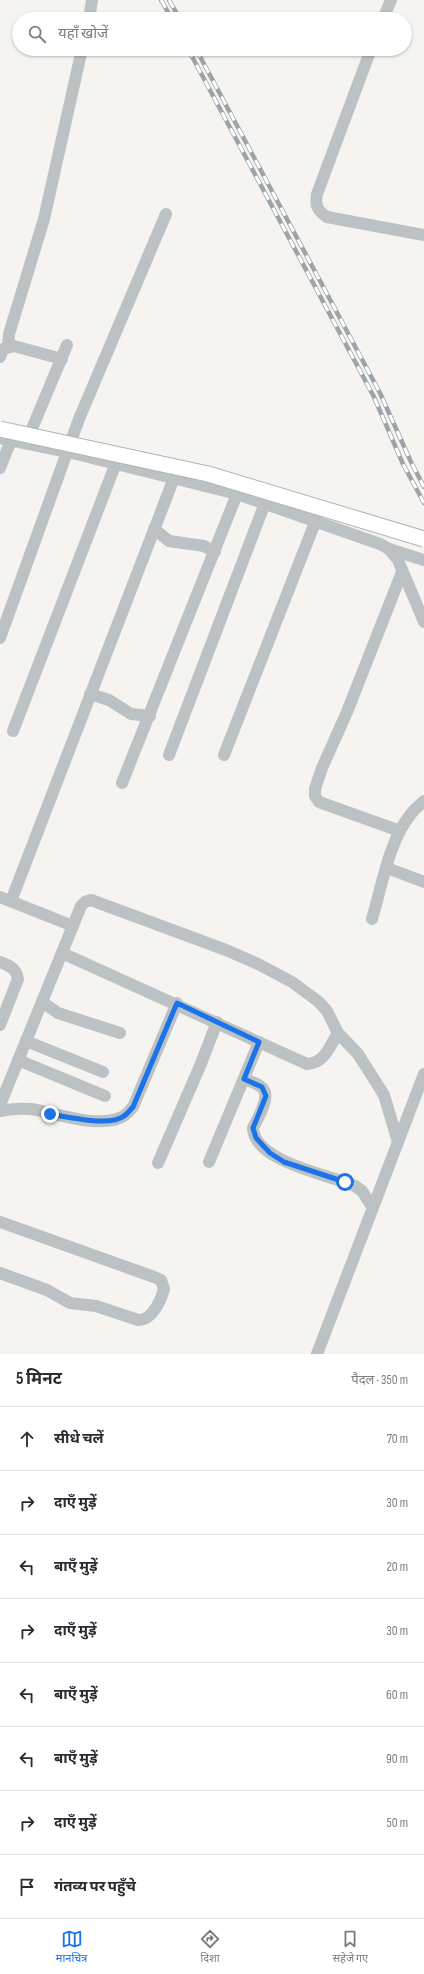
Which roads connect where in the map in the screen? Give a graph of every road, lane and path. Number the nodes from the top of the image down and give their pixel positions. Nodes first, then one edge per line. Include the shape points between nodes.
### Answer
1 (92, 0) edge
2 (391, 0) edge
3 (89, 12) edge
4 (386, 12) edge
5 (80, 56) edge
6 (368, 56) edge
7 (166, 214) dead end
8 (424, 235) edge
9 (67, 345) dead end
10 (8, 346) junction
11 (0, 357) edge
12 (62, 359) junction
13 (0, 429) edge
14 (5, 439) edge
15 (26, 443) junction
16 (68, 452) junction
17 (116, 463) junction
18 (0, 468) edge
19 (174, 478) junction
20 (237, 494) junction
21 (265, 503) junction
22 (316, 520) junction
23 (154, 529) junction
24 (424, 540) edge
25 (389, 549) junction
26 (215, 552) junction
27 (424, 560) edge
28 (402, 572) junction
29 (424, 622) edge
30 (0, 638) edge
31 (90, 694) junction
32 (150, 716) junction
33 (13, 731) dead end
34 (169, 755) dead end
35 (224, 755) dead end
36 (122, 783) dead end
37 (424, 801) edge
38 (400, 832) junction
39 (387, 868) junction
40 (424, 882) edge
41 (5, 899) edge
42 (372, 919) dead end
43 (73, 926) junction
44 (62, 953) junction
45 (0, 962) edge
46 (42, 1002) junction
47 (177, 1003) junction
48 (217, 1022) junction
49 (0, 1023) edge
50 (120, 1033) dead end
51 (338, 1033) junction
52 (26, 1041) junction
53 (259, 1042) junction
54 (18, 1060) junction
55 (103, 1072) dead end
56 (424, 1074) edge
57 (244, 1079) junction
58 (104, 1096) dead end
59 (0, 1105) edge
60 (0, 1111) edge
61 (398, 1142) junction
62 (209, 1162) dead end
63 (158, 1163) dead end
64 (373, 1208) junction
65 (0, 1222) edge
66 (0, 1273) edge
67 (317, 1354) edge

1 - 3 street
2 - 4 street
5 - 10 street via 44,219 9,334
6 - 8 street via 315,204 318,211 327,217
7 - 16 street via 79,419
9 - 12 street
10 - 11 street via 3,349
10 - 12 street
12 - 15 street
13 - 24 main road, bridge via 208,474
14 - 15 street
14 - 18 street
15 - 16 street
16 - 17 street
16 - 30 street
17 - 19 street
17 - 33 street
19 - 20 street
19 - 23 street
20 - 21 street
20 - 26 street
21 - 22 street
21 - 34 street
22 - 25 street
22 - 35 street
23 - 26 street via 169,541 204,546
23 - 31 street
25 - 27 street
25 - 28 street via 398,560
26 - 32 street
28 - 29 street
28 - 38 street via 315,789 315,796 319,802
31 - 32 street via 109,700 132,714
31 - 41 street
32 - 36 street
37 - 38 street via 411,814
38 - 39 street
39 - 40 street
39 - 42 street
41 - 43 street
43 - 44 street
43 - 51 street via 85,902 96,901 226,950 292,982 319,1002
44 - 46 street
44 - 47 street
45 - 49 street via 12,967 18,979
46 - 50 street via 58,1013
46 - 52 street
47 - 48 street
47 - 60 street via 133,1107 124,1117 93,1120 32,1109
48 - 53 street
48 - 63 street
51 - 53 street via 323,1058 316,1063 307,1064
51 - 61 street via 358,1054 384,1095
52 - 54 street
52 - 55 street
53 - 57 street
54 - 58 street
54 - 59 street
56 - 61 street
57 - 62 street
57 - 64 street via 265,1091 265,1101 253,1128 256,1138 270,1153 284,1162 354,1186 362,1191
61 - 64 street
64 - 67 street
65 - 66 street via 154,1277 161,1280 164,1289 148,1318 138,1320 96,1306 70,1303 47,1290

